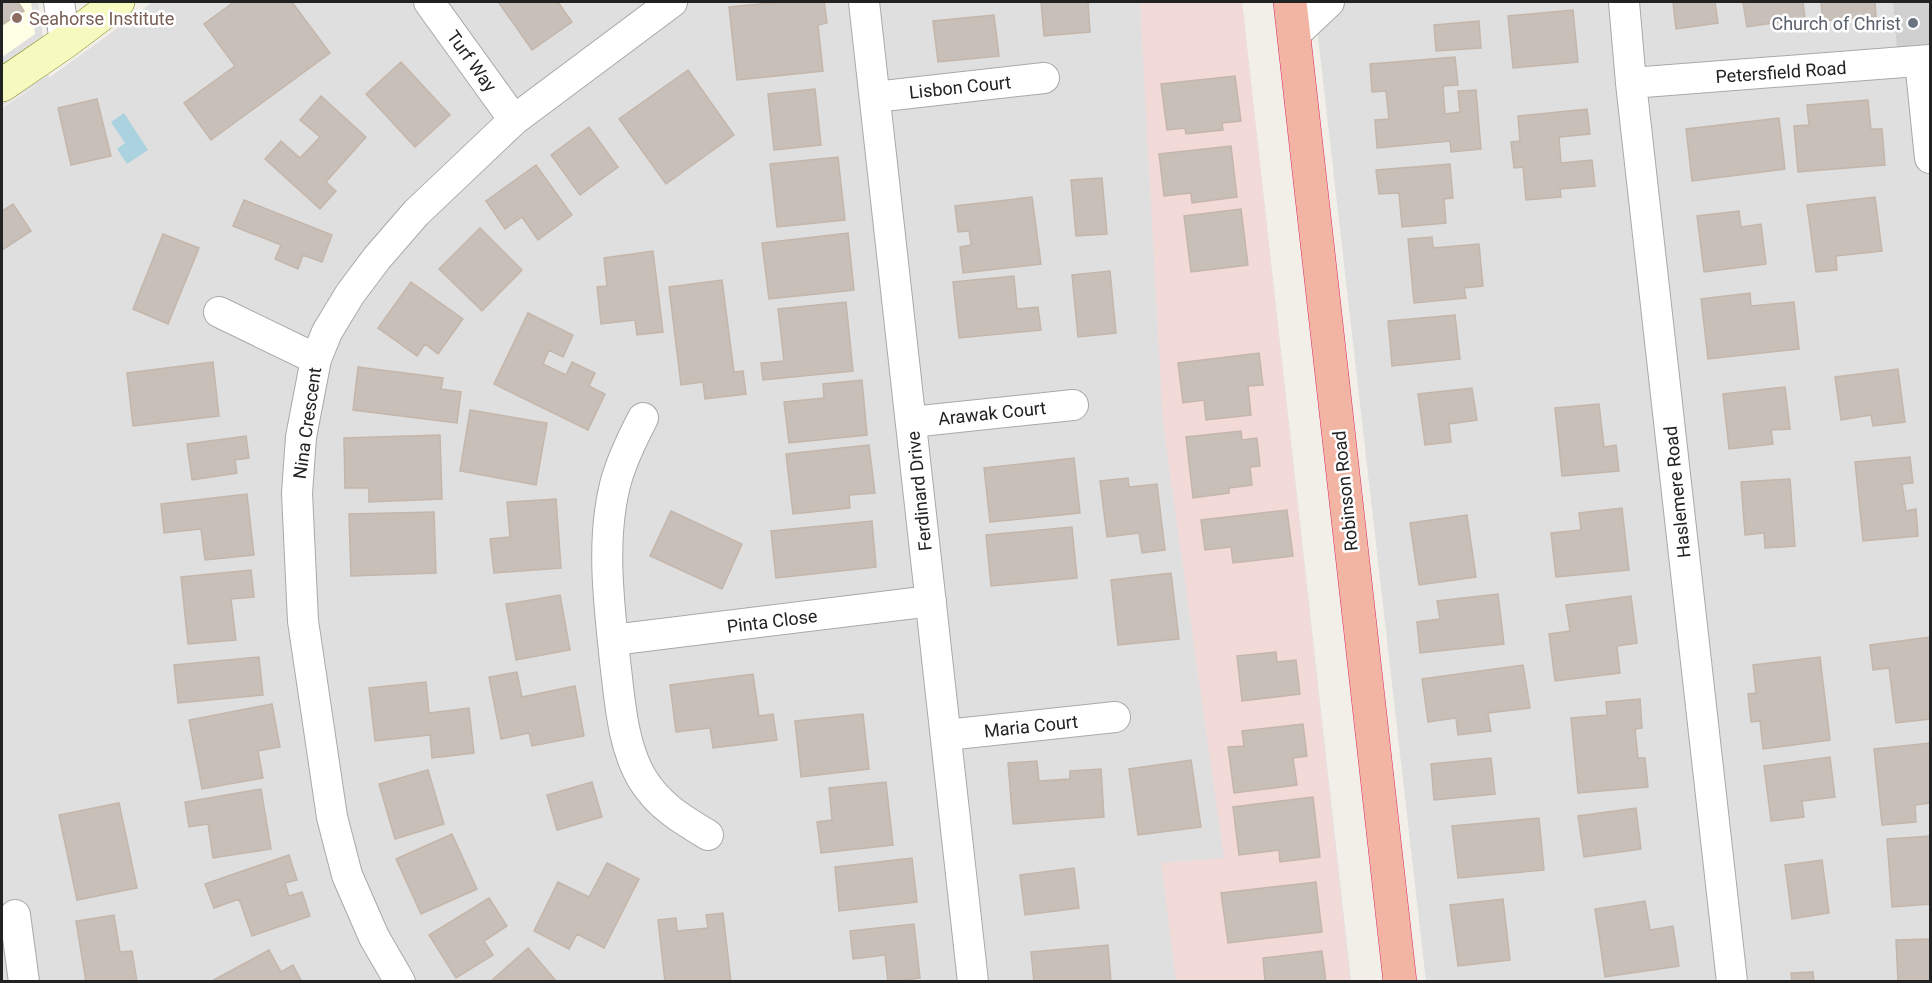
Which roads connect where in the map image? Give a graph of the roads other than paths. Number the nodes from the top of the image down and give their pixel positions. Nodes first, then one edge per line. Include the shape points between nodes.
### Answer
1 (59, 2) edge
2 (118, 2) edge
3 (429, 2) edge
4 (672, 2) edge
5 (864, 2) edge
6 (1290, 2) edge
7 (1329, 2) edge
8 (1624, 2) edge
9 (1294, 34) junction
10 (65, 42) junction
11 (1925, 61) edge
12 (1044, 78) dead end
13 (1631, 83) junction
14 (2, 85) edge
15 (875, 96) junction
16 (514, 120) junction
17 (1930, 158) edge
18 (219, 312) dead end
19 (316, 359) junction
20 (1073, 405) dead end
21 (643, 418) dead end
22 (911, 422) junction
23 (931, 601) junction
24 (613, 640) junction
25 (1115, 717) dead end
26 (946, 735) junction
27 (708, 835) dead end
28 (15, 915) dead end
29 (24, 981) edge
30 (400, 981) edge
31 (973, 981) edge
32 (1400, 981) edge
33 (1732, 981) edge

1 - 10 street
2 - 10 main road
3 - 16 street, Turf Way
4 - 16 street, Nina Crescent
5 - 15 street, Ferdinard Drive
6 - 9 highway, Robinson Road
7 - 9 street
8 - 13 street, Haslemere Road
9 - 32 highway, Robinson Road
10 - 14 main road
11 - 13 street, Petersfield Road
11 - 17 street
12 - 15 street, Lisbon Court
13 - 33 street, Haslemere Road
15 - 22 street, Ferdinard Drive
16 - 19 street, Nina Crescent via 416,213 377,258 327,332
18 - 19 street
19 - 30 street, Nina Crescent via 301,437 297,493 303,621 332,816 346,875 374,937
20 - 22 street, Arawak Court
21 - 24 street via 615,486 609,525
22 - 23 street, Ferdinard Drive
23 - 24 street, Pinta Close
23 - 26 street, Ferdinard Drive
24 - 27 street via 624,725 633,760 657,798 676,816
25 - 26 street, Maria Court
26 - 31 street, Ferdinard Drive
28 - 29 street

